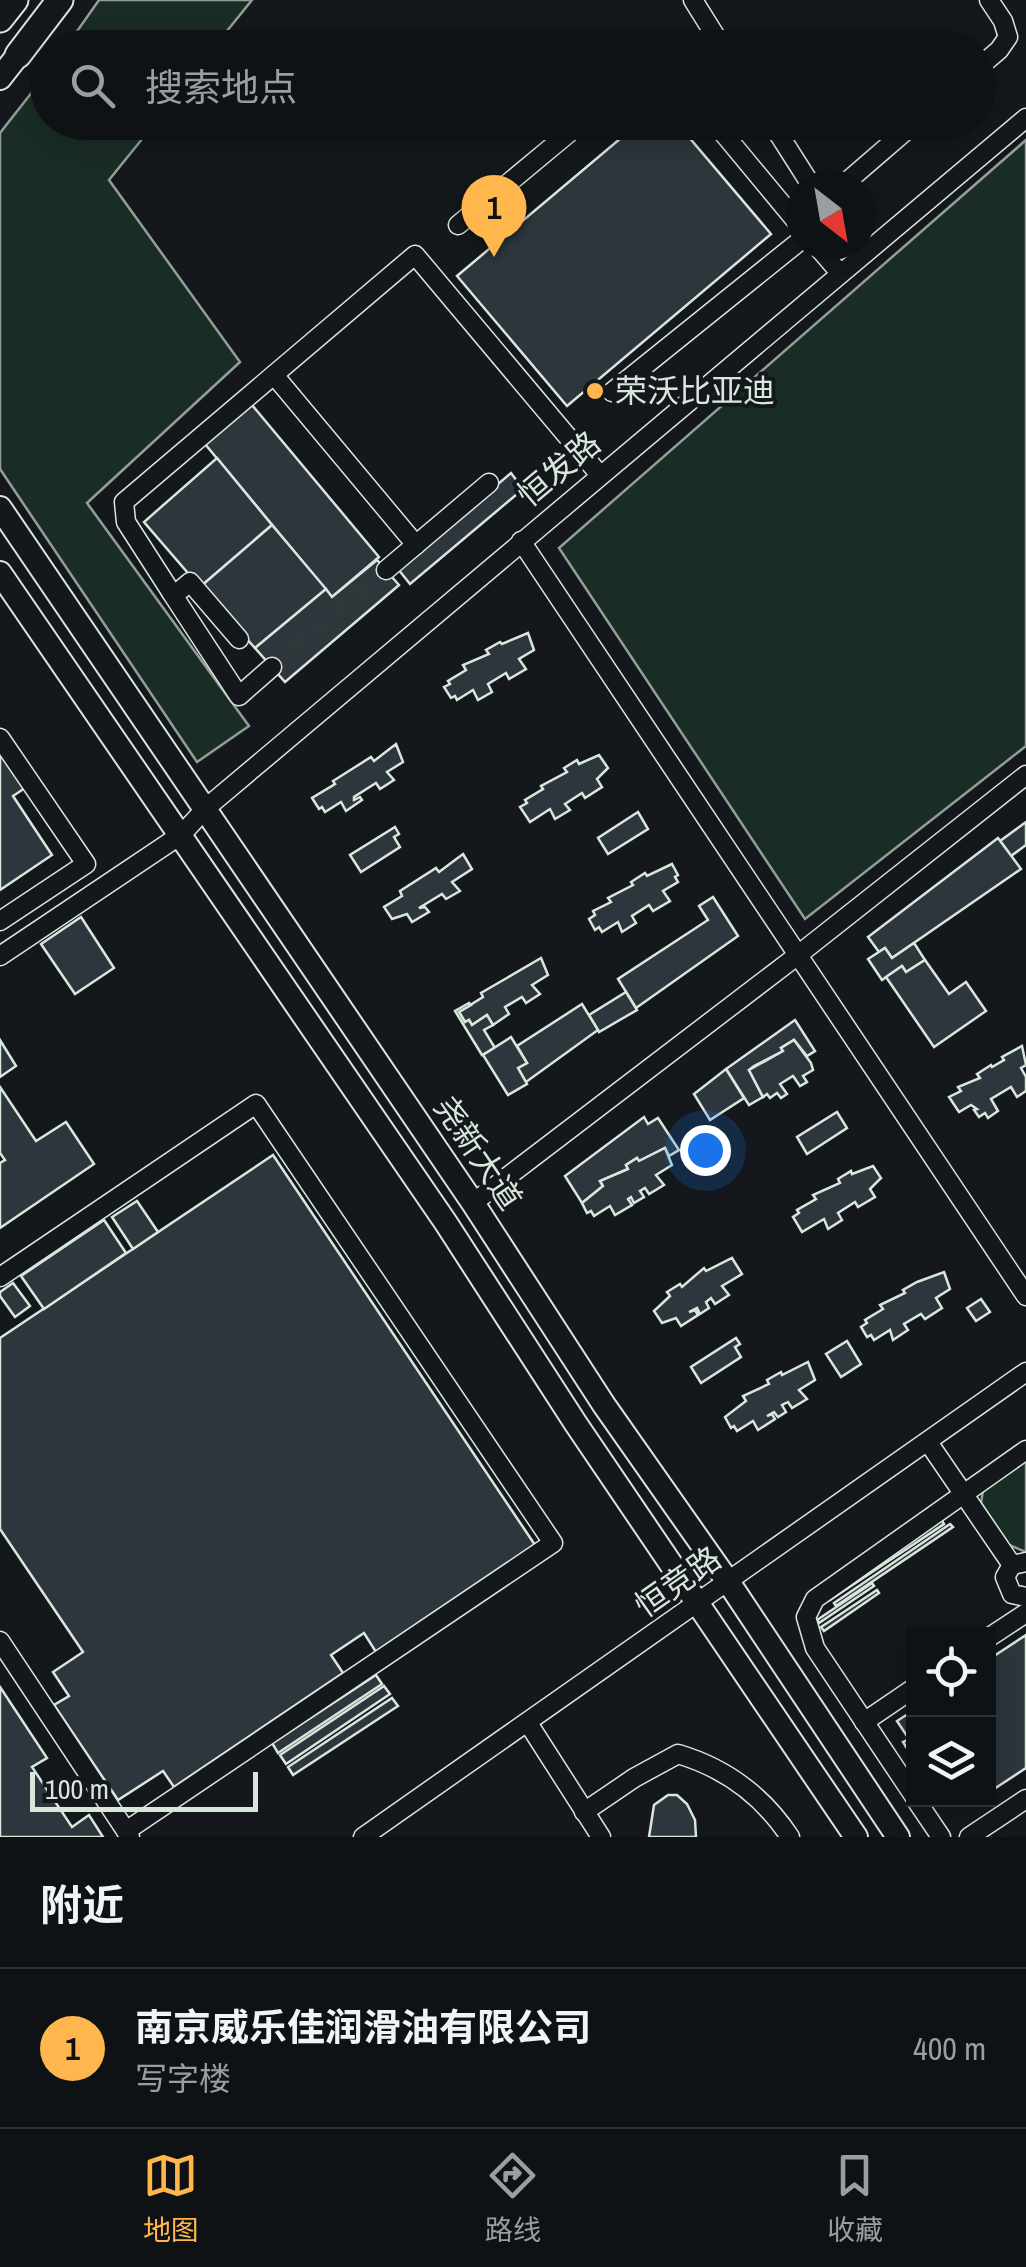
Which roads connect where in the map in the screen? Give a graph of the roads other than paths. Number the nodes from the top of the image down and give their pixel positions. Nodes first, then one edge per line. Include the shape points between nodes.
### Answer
1 (15, 0) edge
2 (60, 0) edge
3 (693, 0) edge
4 (989, 0) edge
5 (0, 19) edge
6 (37, 30) edge
7 (712, 30) edge
8 (30, 39) edge
9 (996, 53) edge
10 (18, 54) joint
11 (0, 78) edge
12 (1026, 118) edge
13 (560, 140) edge
14 (729, 140) edge
15 (782, 140) edge
16 (895, 140) edge
17 (801, 170) edge
18 (860, 170) edge
19 (786, 210) edge
20 (458, 225) dead end
21 (786, 252) edge
22 (829, 260) edge
23 (840, 273) junction
24 (274, 374) junction
25 (612, 392) dead end
26 (599, 474) junction
27 (489, 483) dead end
28 (0, 508) edge
29 (521, 541) junction
30 (416, 545) junction
31 (386, 570) tunnel mouth
32 (0, 574) edge
33 (171, 592) junction
34 (239, 640) dead end
35 (272, 667) tunnel mouth
36 (0, 738) edge
37 (1026, 775) edge
38 (206, 808) junction
39 (182, 834) junction
40 (0, 921) edge
41 (0, 956) edge
42 (798, 956) junction
43 (474, 1203) junction
44 (0, 1277) edge
45 (1026, 1296) edge
46 (1026, 1372) edge
47 (928, 1442) junction
48 (1026, 1450) edge
49 (964, 1494) junction
50 (1019, 1564) edge
51 (728, 1583) junction
52 (1026, 1597) edge
53 (700, 1604) junction
54 (1026, 1613) edge
55 (996, 1633) edge
56 (0, 1641) edge
57 (906, 1693) edge
58 (864, 1722) junction
59 (528, 1723) junction
60 (906, 1785) edge
61 (1026, 1798) edge
62 (921, 1807) edge
63 (584, 1812) junction
64 (128, 1834) edge
65 (363, 1837) edge
66 (600, 1837) edge
67 (790, 1837) edge
68 (856, 1837) edge
69 (898, 1837) edge
70 (941, 1837) edge
71 (969, 1837) edge

1 - 5 highway
2 - 6 highway
3 - 7 street
4 - 9 street via 1008,36
8 - 10 highway
10 - 11 main road
12 - 23 street, 恒发路
13 - 20 street
14 - 19 street
15 - 17 street
16 - 18 street
21 - 25 street
22 - 23 street
23 - 26 street, 恒发路
24 - 26 street via 414,255
24 - 30 street
24 - 33 street via 124,502 126,522
26 - 29 street, 恒发路
27 - 30 street
28 - 38 main road, 尧新大道
29 - 38 street, 恒发路
29 - 42 street
30 - 31 street
32 - 39 main road, 尧新大道
33 - 34 street via 190,582
33 - 35 street via 239,696
36 - 40 street via 86,864
37 - 42 street
38 - 39 street, 恒发路
38 - 43 main road, 尧新大道
39 - 41 street, 恒发路
39 - 53 main road, 尧新大道
42 - 43 street
42 - 45 street
43 - 51 main road, 尧新大道
44 - 64 street via 256,1104 553,1543
46 - 47 street, 恒竞路
47 - 49 street
47 - 51 street, 恒竞路
48 - 49 street
49 - 50 street
49 - 58 street via 815,1599 806,1617 814,1648
50 - 52 street via 1005,1577 1008,1589
51 - 53 street, 恒竞路
51 - 69 main road, 尧新大道
53 - 59 street, 恒竞路
53 - 68 main road, 尧新大道
54 - 55 street
56 - 64 street
57 - 58 street
58 - 60 street
59 - 63 street
59 - 65 street, 恒竞路
61 - 71 street
62 - 70 street
63 - 66 street
63 - 67 street via 678,1754 710,1764 742,1786

